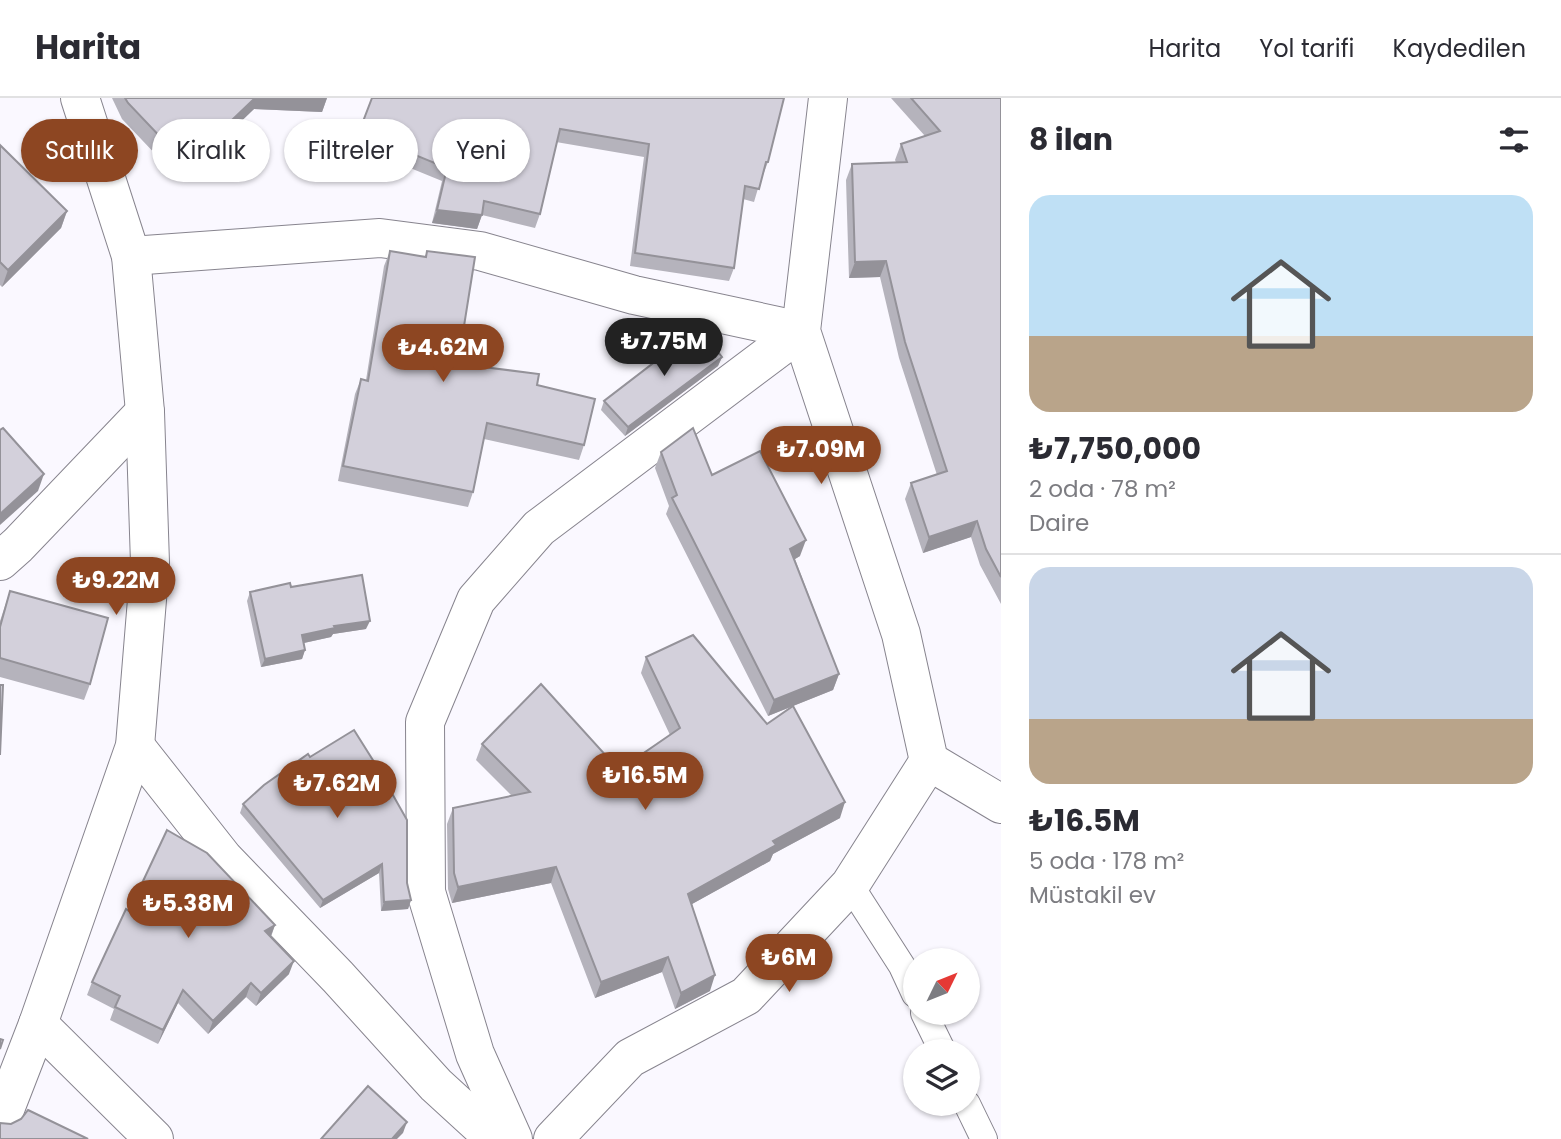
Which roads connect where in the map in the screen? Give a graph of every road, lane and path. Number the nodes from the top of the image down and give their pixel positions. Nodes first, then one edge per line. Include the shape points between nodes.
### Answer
1 (80, 98) edge
2 (828, 98) edge
3 (131, 256) junction
4 (801, 331) junction
5 (145, 412) junction
6 (0, 561) edge
7 (135, 746) junction
8 (929, 761) junction
9 (1001, 804) edge
10 (850, 885) junction
11 (903, 969) edge
12 (38, 1024) junction
13 (973, 1116) edge
14 (0, 1122) edge
15 (154, 1139) edge
16 (495, 1139) edge
17 (513, 1139) edge
18 (553, 1139) edge
19 (984, 1139) edge

1 - 3 street
2 - 4 street
3 - 4 street via 380,238 480,251 634,295
3 - 5 street
4 - 8 street via 901,634
4 - 17 street via 539,528 476,600 425,722 426,892 475,1054
5 - 6 street
5 - 7 street via 150,563
7 - 12 street
7 - 16 street via 223,859 436,1085
8 - 9 street
8 - 10 street
10 - 11 lane
10 - 18 street via 746,996 630,1058
12 - 14 street
12 - 15 street
13 - 19 lane

